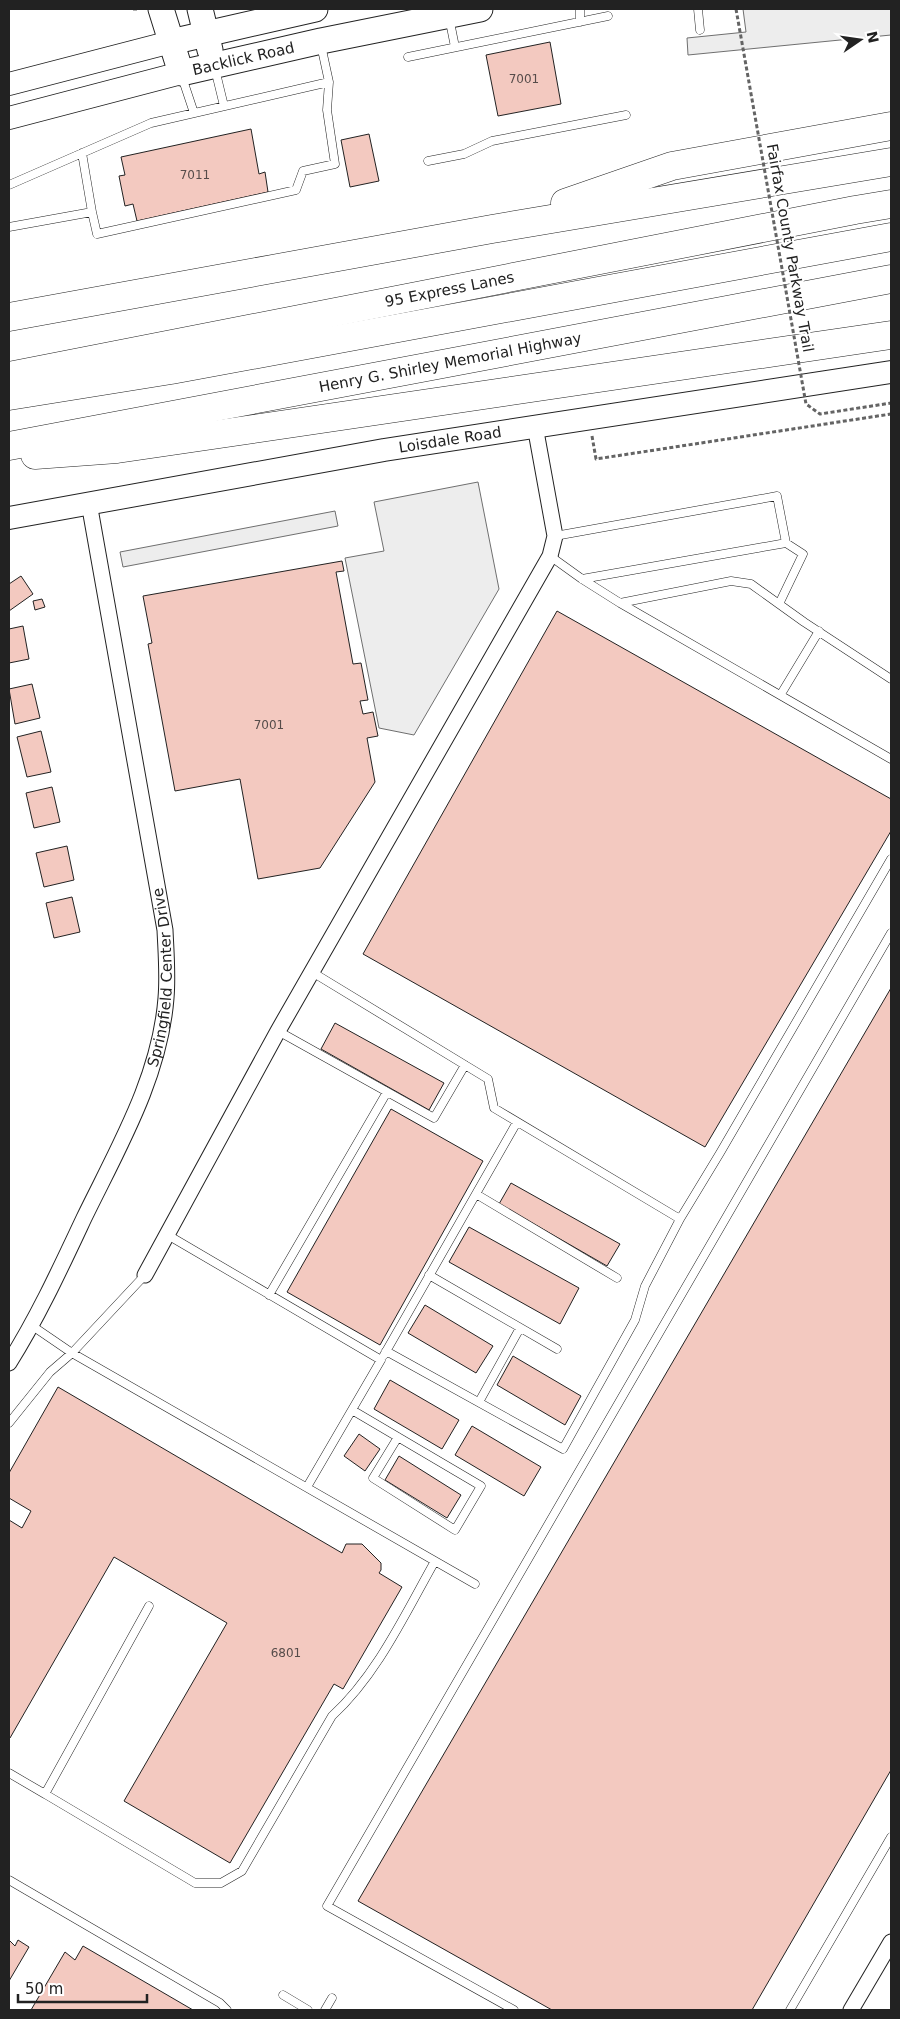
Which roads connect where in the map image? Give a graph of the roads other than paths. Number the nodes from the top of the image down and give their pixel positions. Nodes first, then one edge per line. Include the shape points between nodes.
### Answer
1 (161, 9) edge
2 (200, 9) edge
3 (315, 9) edge
4 (480, 9) edge
5 (580, 9) edge
6 (698, 9) edge
7 (449, 15) junction
8 (608, 16) dead end
9 (580, 22) junction
10 (700, 30) dead end
11 (206, 34) junction
12 (321, 41) junction
13 (171, 42) junction
14 (455, 48) junction
15 (408, 57) dead end
16 (214, 66) junction
17 (181, 73) junction
18 (329, 82) junction
19 (9, 84) edge
20 (224, 106) junction
21 (194, 113) junction
22 (626, 115) dead end
23 (9, 118) edge
24 (891, 126) edge
25 (82, 153) junction
26 (428, 161) dead end
27 (891, 162) edge
28 (9, 185) edge
29 (891, 204) edge
30 (92, 212) junction
31 (9, 227) edge
32 (492, 229) junction
33 (891, 237) edge
34 (891, 279) edge
35 (9, 317) edge
36 (891, 335) edge
37 (891, 372) edge
38 (9, 376) edge
39 (9, 396) edge
40 (535, 426) junction
41 (9, 446) edge
42 (9, 456) edge
43 (89, 503) junction
44 (9, 518) edge
45 (555, 536) junction
46 (786, 543) junction
47 (550, 556) junction
48 (582, 579) junction
49 (620, 602) junction
50 (779, 604) junction
51 (819, 631) junction
52 (891, 680) edge
53 (781, 694) junction
54 (891, 759) edge
55 (891, 859) edge
56 (891, 932) edge
57 (312, 972) junction
58 (278, 1031) junction
59 (465, 1065) junction
60 (387, 1092) junction
61 (517, 1122) junction
62 (476, 1194) junction
63 (680, 1218) junction
64 (166, 1234) junction
65 (145, 1275) joint
66 (429, 1275) junction
67 (618, 1278) dead end
68 (269, 1295) junction
69 (30, 1325) junction
70 (520, 1328) junction
71 (557, 1348) dead end
72 (386, 1351) junction
73 (72, 1353) junction
74 (381, 1360) junction
75 (9, 1363) edge
76 (479, 1402) junction
77 (352, 1410) junction
78 (9, 1423) edge
79 (398, 1437) junction
80 (307, 1487) junction
81 (435, 1561) junction
82 (475, 1584) dead end
83 (149, 1606) dead end
84 (9, 1773) edge
85 (45, 1794) junction
86 (891, 1837) edge
87 (9, 1880) edge
88 (891, 1942) edge
89 (283, 1995) dead end
90 (332, 1998) dead end
91 (227, 2010) edge
92 (308, 2010) edge
93 (325, 2010) edge
94 (514, 2010) edge
95 (790, 2010) edge
96 (851, 2010) edge

1 - 13 main road
2 - 11 main road
3 - 11 main road
4 - 7 main road, Backlick Road
5 - 9 lane
6 - 10 lane
7 - 12 main road, Backlick Road
7 - 14 lane
8 - 9 lane
9 - 14 lane
11 - 13 main road
11 - 16 main road
12 - 16 main road, Backlick Road
12 - 18 lane
13 - 17 main road
13 - 19 main road
14 - 15 lane
16 - 17 main road, Backlick Road
16 - 20 lane
17 - 21 lane
17 - 23 main road, Backlick Road
18 - 20 lane
18 - 30 lane via 326,110 335,164 303,171 296,190 96,234
20 - 21 lane
21 - 25 lane via 151,123
22 - 26 lane via 492,142 464,154
24 - 32 highway via 672,166
25 - 28 lane
25 - 30 lane
27 - 32 highway
29 - 38 highway, 95 Express Lanes
30 - 31 lane
32 - 35 highway
33 - 39 highway via 201,365
34 - 41 highway, Henry G. Shirley Memorial Highway
36 - 42 highway via 117,449
37 - 40 main road, Loisdale Road
40 - 43 main road, Loisdale Road
40 - 45 street
43 - 44 main road, Loisdale Road
43 - 69 street, Springfield Center Drive via 164,930 166,999 152,1070 134,1115
45 - 46 lane via 777,496
45 - 47 street
46 - 48 lane
46 - 50 lane via 803,554
47 - 48 lane
47 - 57 street
48 - 49 lane
49 - 50 lane via 731,582 751,584
49 - 53 lane
50 - 51 lane
51 - 52 lane
51 - 53 lane
53 - 54 lane
55 - 63 lane
56 - 94 lane via 327,1906
57 - 58 street
57 - 59 lane
58 - 60 lane
58 - 64 street
59 - 60 lane via 434,1118
59 - 61 lane via 488,1079 494,1108
60 - 68 lane
61 - 62 lane
61 - 63 lane
62 - 66 lane
62 - 67 lane
63 - 76 lane via 645,1286 635,1320 563,1450
64 - 65 street
64 - 68 lane
65 - 73 lane
66 - 70 lane
66 - 72 lane
68 - 74 lane
69 - 73 lane
69 - 75 street, Springfield Center Drive
70 - 71 lane
70 - 76 lane
72 - 74 lane
72 - 76 lane
73 - 78 lane via 50,1372
73 - 80 lane
74 - 77 lane
77 - 79 lane
77 - 80 lane
79 - 79 lane via 482,1486 455,1530 373,1478
80 - 81 lane
81 - 82 lane
81 - 85 lane via 387,1646 349,1701 332,1716 242,1871 220,1882 195,1883
83 - 85 lane
84 - 85 lane
86 - 95 lane
87 - 91 lane
88 - 96 street
89 - 92 lane
90 - 93 lane

